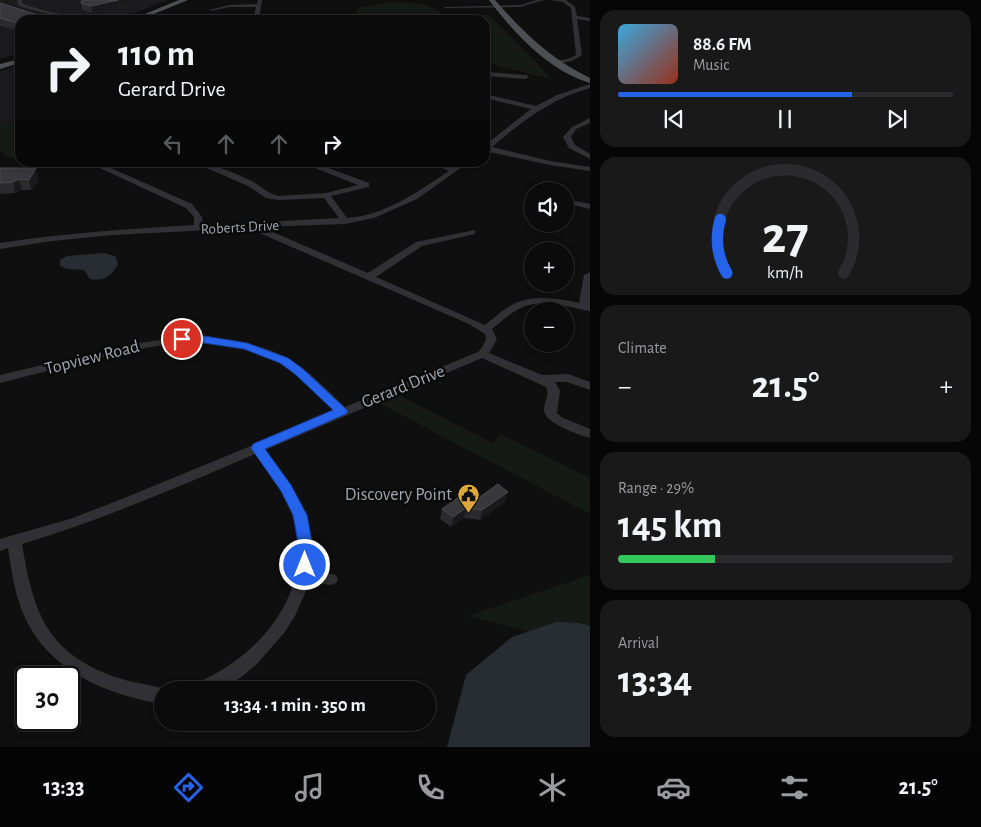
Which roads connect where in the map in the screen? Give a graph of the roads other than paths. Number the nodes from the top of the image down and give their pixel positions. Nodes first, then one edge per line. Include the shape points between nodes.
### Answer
1 (20, 0) edge
2 (174, 0) edge
3 (185, 0) edge
4 (492, 0) edge
5 (542, 0) edge
6 (552, 0) edge
7 (260, 2) edge
8 (498, 3) edge
9 (446, 7) dead end
10 (211, 10) dead end
11 (62, 15) edge
12 (135, 15) edge
13 (146, 15) edge
14 (257, 15) edge
15 (575, 17) junction
16 (590, 20) edge
17 (15, 58) edge
18 (15, 62) edge
19 (553, 62) junction
20 (0, 63) edge
21 (0, 67) edge
22 (490, 74) edge
23 (526, 77) dead end
24 (590, 81) edge
25 (590, 86) edge
26 (490, 97) edge
27 (535, 108) junction
28 (590, 120) edge
29 (490, 145) edge
30 (490, 150) edge
31 (590, 157) edge
32 (101, 167) edge
33 (209, 167) edge
34 (317, 167) edge
35 (445, 167) edge
36 (455, 167) edge
37 (590, 168) edge
38 (451, 169) junction
39 (326, 195) junction
40 (574, 204) edge
41 (590, 207) edge
42 (345, 221) junction
43 (251, 226) junction
44 (199, 228) junction
45 (472, 232) dead end
46 (0, 246) edge
47 (589, 275) edge
48 (369, 277) junction
49 (586, 307) edge
50 (486, 329) junction
51 (482, 354) junction
52 (0, 379) edge
53 (542, 380) junction
54 (590, 386) edge
55 (342, 411) junction
56 (590, 434) edge
57 (257, 448) junction
58 (7, 543) edge
59 (304, 575) junction
60 (331, 579) dead end
61 (222, 681) edge
62 (154, 695) edge

1 - 11 street via 21,5
2 - 12 main road
3 - 13 main road
4 - 8 main road
5 - 8 street via 524,6
6 - 15 street via 570,4
7 - 10 street
7 - 14 street
8 - 9 street
8 - 19 main road via 529,42
15 - 16 street
15 - 19 street via 581,43 579,55
17 - 20 main road
18 - 21 main road
19 - 24 main road
22 - 23 street
25 - 27 street via 560,95
26 - 27 street
27 - 29 street
28 - 31 street via 574,128 567,137 572,146
30 - 37 street via 550,164
32 - 44 street via 189,206 198,217
33 - 39 street via 274,197
34 - 39 street via 366,185
35 - 38 street
36 - 38 street, Roberts Drive
38 - 42 street, Roberts Drive via 400,206
39 - 42 street
40 - 41 street
42 - 43 street, Roberts Drive
43 - 44 street, Roberts Drive
43 - 48 street
44 - 46 street, Roberts Drive via 84,235
45 - 48 street via 419,244
47 - 49 street
48 - 50 street
49 - 50 street via 542,301 522,304
50 - 51 street via 492,335 492,341
51 - 53 street
51 - 55 street, Gerard Drive
52 - 55 street, Topview Road via 139,344 204,340 247,346 284,361
53 - 54 street via 568,378
53 - 56 street via 554,392 551,415
55 - 57 street, Gerard Drive
57 - 58 street, Gerard Drive via 119,506
57 - 59 street via 300,515 306,548
58 - 62 street via 27,604 37,626 52,645 97,677
59 - 60 street
59 - 61 street via 299,591 270,638 252,658

